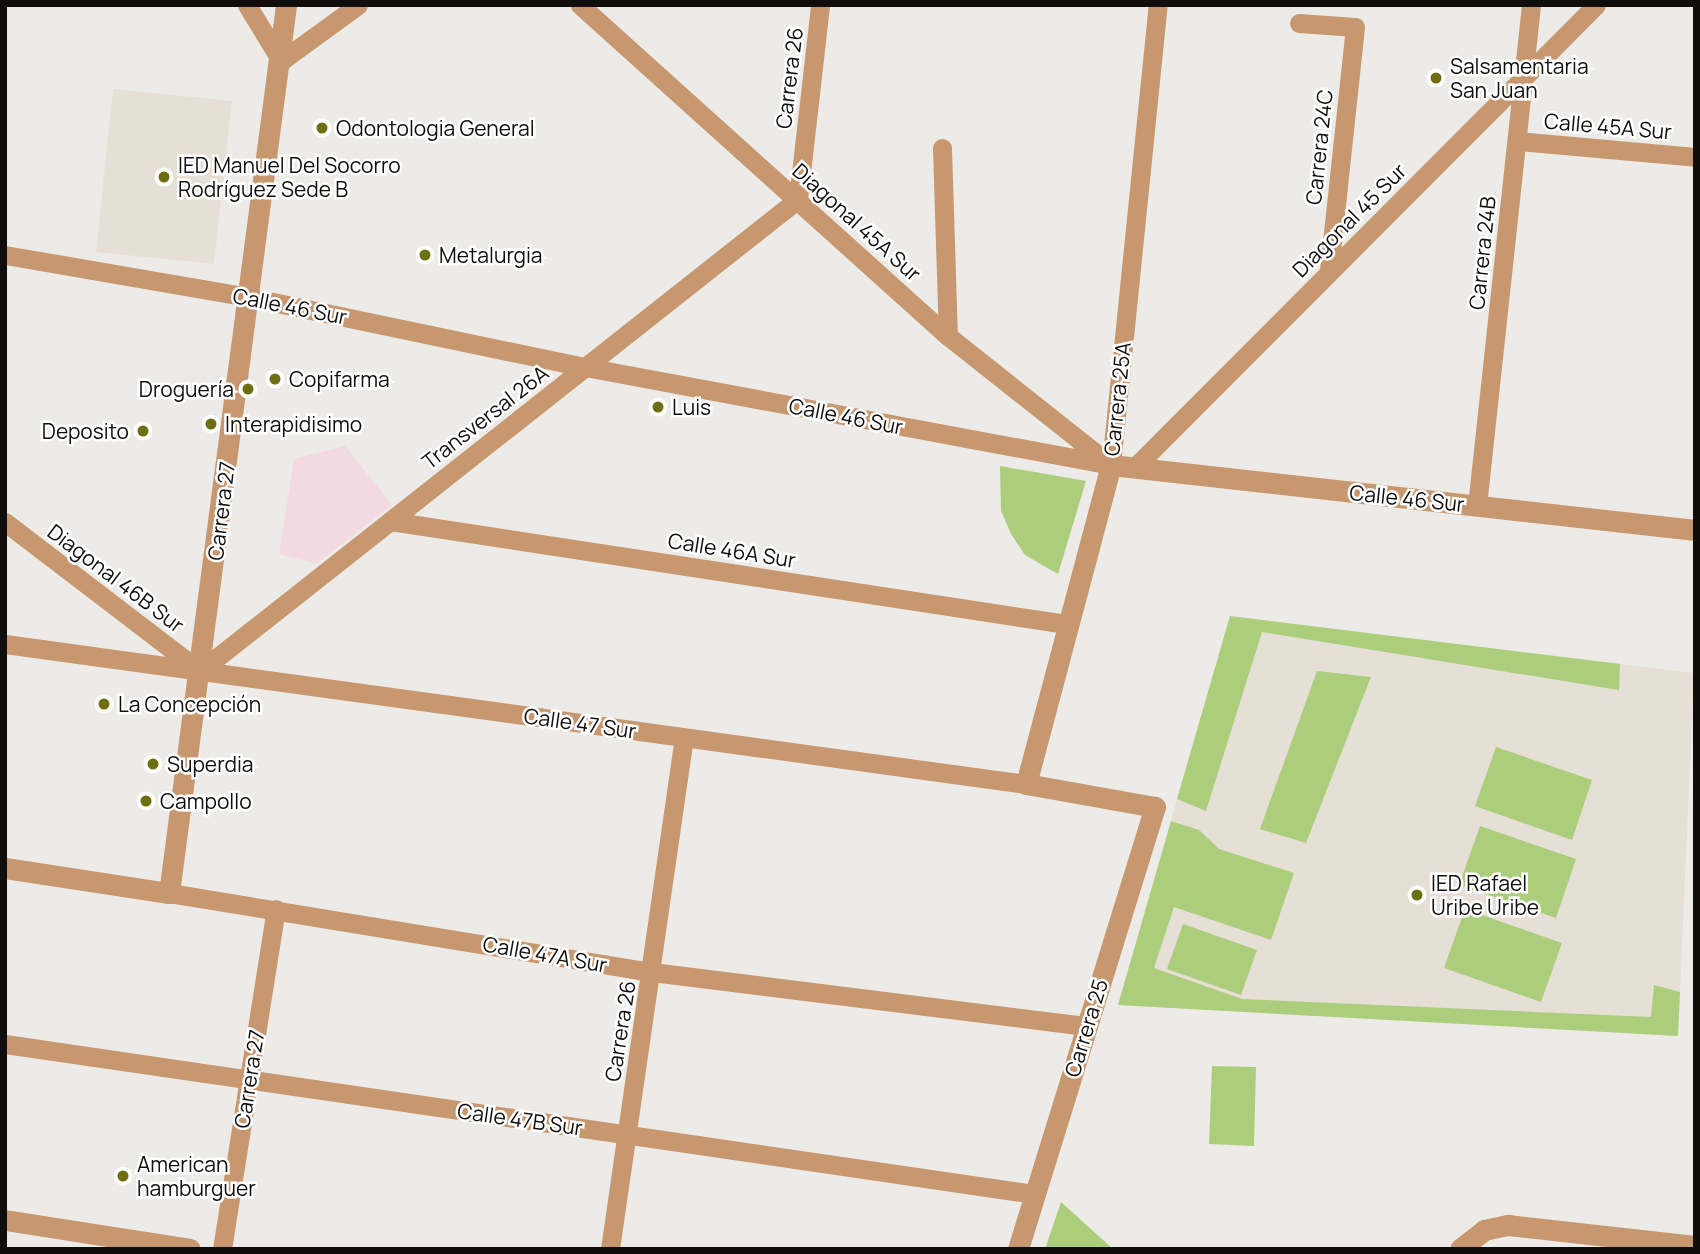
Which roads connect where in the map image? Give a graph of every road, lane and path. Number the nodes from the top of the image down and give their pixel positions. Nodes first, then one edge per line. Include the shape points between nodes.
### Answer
1 (247, 5) edge
2 (286, 5) edge
3 (358, 5) edge
4 (580, 5) edge
5 (820, 5) edge
6 (1158, 5) edge
7 (1531, 5) edge
8 (1596, 5) edge
9 (1298, 23) dead end
10 (281, 61) junction
11 (1523, 78) junction
12 (1517, 141) junction
13 (942, 148) dead end
14 (1695, 157) edge
15 (798, 198) junction
16 (5, 255) edge
17 (1329, 272) junction
18 (249, 297) junction
19 (948, 336) junction
20 (585, 367) junction
21 (1111, 465) junction
22 (1134, 468) junction
23 (1478, 506) junction
24 (390, 521) junction
25 (5, 522) edge
26 (1695, 530) edge
27 (1066, 624) junction
28 (5, 644) edge
29 (200, 671) junction
30 (684, 737) junction
31 (1026, 784) junction
32 (1155, 807) joint
33 (5, 868) edge
34 (169, 892) junction
35 (276, 909) junction
36 (652, 972) junction
37 (1086, 1027) junction
38 (5, 1044) edge
39 (249, 1079) junction
40 (626, 1134) junction
41 (1034, 1194) junction
42 (5, 1220) edge
43 (1695, 1246) edge
44 (190, 1249) edge
45 (222, 1249) edge
46 (610, 1249) edge
47 (1018, 1249) edge
48 (1460, 1249) edge

1 - 10 street
2 - 10 street, Carrera 27
3 - 10 street
4 - 15 street, Diagonal 45A Sur
5 - 15 street, Carrera 26
6 - 21 street, Carrera 25A
7 - 11 street, Carrera 24B
8 - 11 street, Diagonal 45 Sur
9 - 17 street, Carrera 24C via 1355,27
10 - 18 street, Carrera 27
11 - 12 street, Carrera 24B
11 - 17 street, Diagonal 45 Sur
12 - 14 street, Calle 45A Sur
12 - 23 street, Carrera 24B
13 - 19 street
15 - 19 street, Diagonal 45A Sur
15 - 20 street, Transversal 26A
16 - 18 street, Calle 46 Sur
17 - 22 street, Diagonal 45 Sur
18 - 20 street, Calle 46 Sur
18 - 29 street, Carrera 27
19 - 21 street, Diagonal 45A Sur
20 - 21 street, Calle 46 Sur
20 - 24 street, Transversal 26A
21 - 22 street, Calle 46 Sur
21 - 27 street, Carrera 25A
22 - 23 street, Calle 46 Sur
23 - 26 street, Calle 46 Sur
24 - 27 street, Calle 46A Sur
24 - 29 street, Transversal 26A
25 - 29 street, Diagonal 46B Sur
27 - 31 street, Carrera 25A
28 - 29 street, Calle 47 Sur
29 - 30 street, Calle 47 Sur
29 - 34 street, Carrera 27
30 - 31 street, Calle 47 Sur
30 - 36 street, Carrera 26
31 - 32 street, Calle 47 Sur
32 - 37 street, Carrera 25
33 - 34 street, Calle 47A Sur
34 - 35 street, Calle 47A Sur
35 - 36 street, Calle 47A Sur
35 - 39 street, Carrera 27
36 - 37 street, Calle 47A Sur
36 - 40 street, Carrera 26
37 - 41 street, Carrera 25
38 - 39 street, Calle 47B Sur
39 - 40 street, Calle 47B Sur
39 - 45 street, Carrera 27
40 - 41 street, Calle 47B Sur
40 - 46 street, Carrera 26
41 - 47 street, Carrera 25
42 - 44 street
43 - 48 street via 1508,1225 1484,1230

